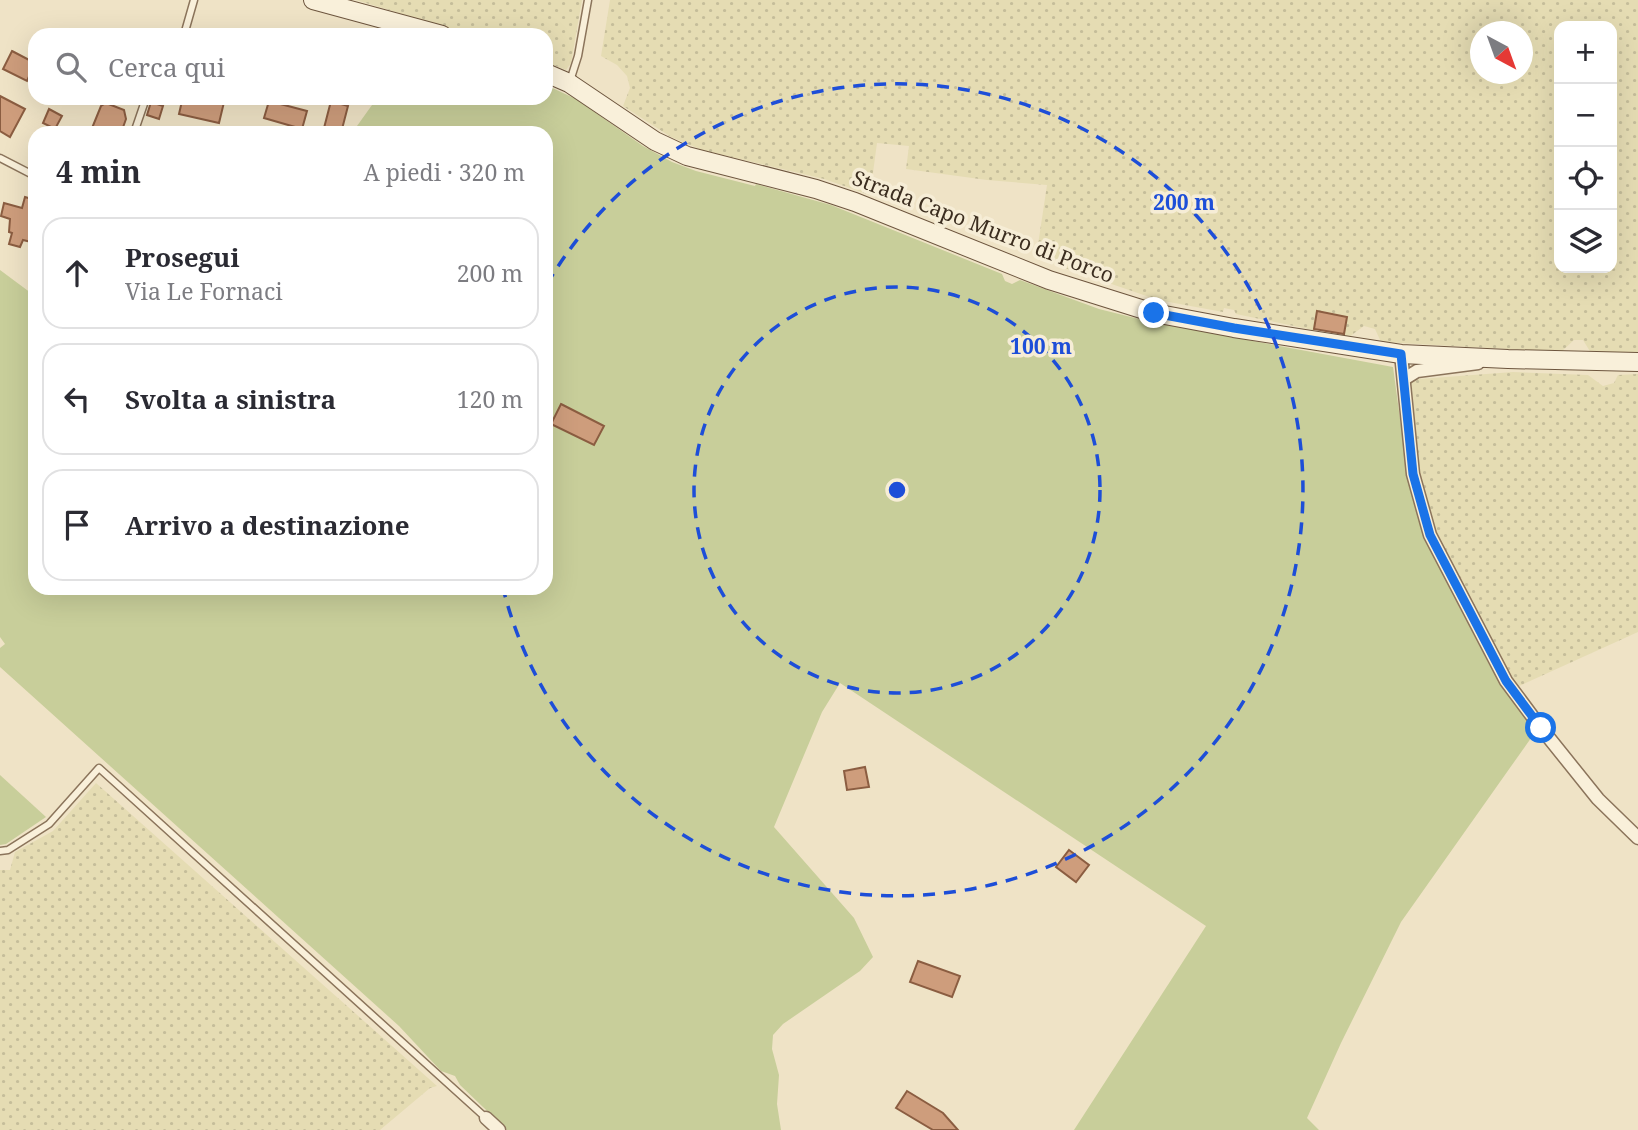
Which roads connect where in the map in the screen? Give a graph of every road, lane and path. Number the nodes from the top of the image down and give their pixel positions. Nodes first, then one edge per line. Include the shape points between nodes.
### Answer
1 (194, 0) edge
2 (313, 0) edge
3 (588, 0) edge
4 (186, 28) edge
5 (416, 28) edge
6 (553, 76) edge
7 (569, 83) junction
8 (144, 105) edge
9 (136, 126) edge
10 (0, 159) edge
11 (28, 173) edge
12 (1401, 354) junction
13 (1508, 359) junction
14 (1638, 362) edge
15 (1404, 379) junction
16 (1638, 838) edge
17 (0, 851) edge
18 (486, 1118) joint
19 (499, 1130) edge

1 - 4 lane
2 - 5 street
3 - 7 lane
6 - 7 street, Strada Capo Murro di Porco
7 - 12 street, Strada Capo Murro di Porco via 655,141 687,156 855,202 1094,295 1154,313
8 - 9 lane
10 - 11 lane
12 - 13 street, Strada Capo Murro di Porco
12 - 15 street
13 - 14 street, Strada Capo Murro di Porco
13 - 15 street via 1417,371
15 - 16 street via 1413,474 1430,535 1506,681 1598,799
17 - 18 lane via 49,824 99,768
18 - 19 street

